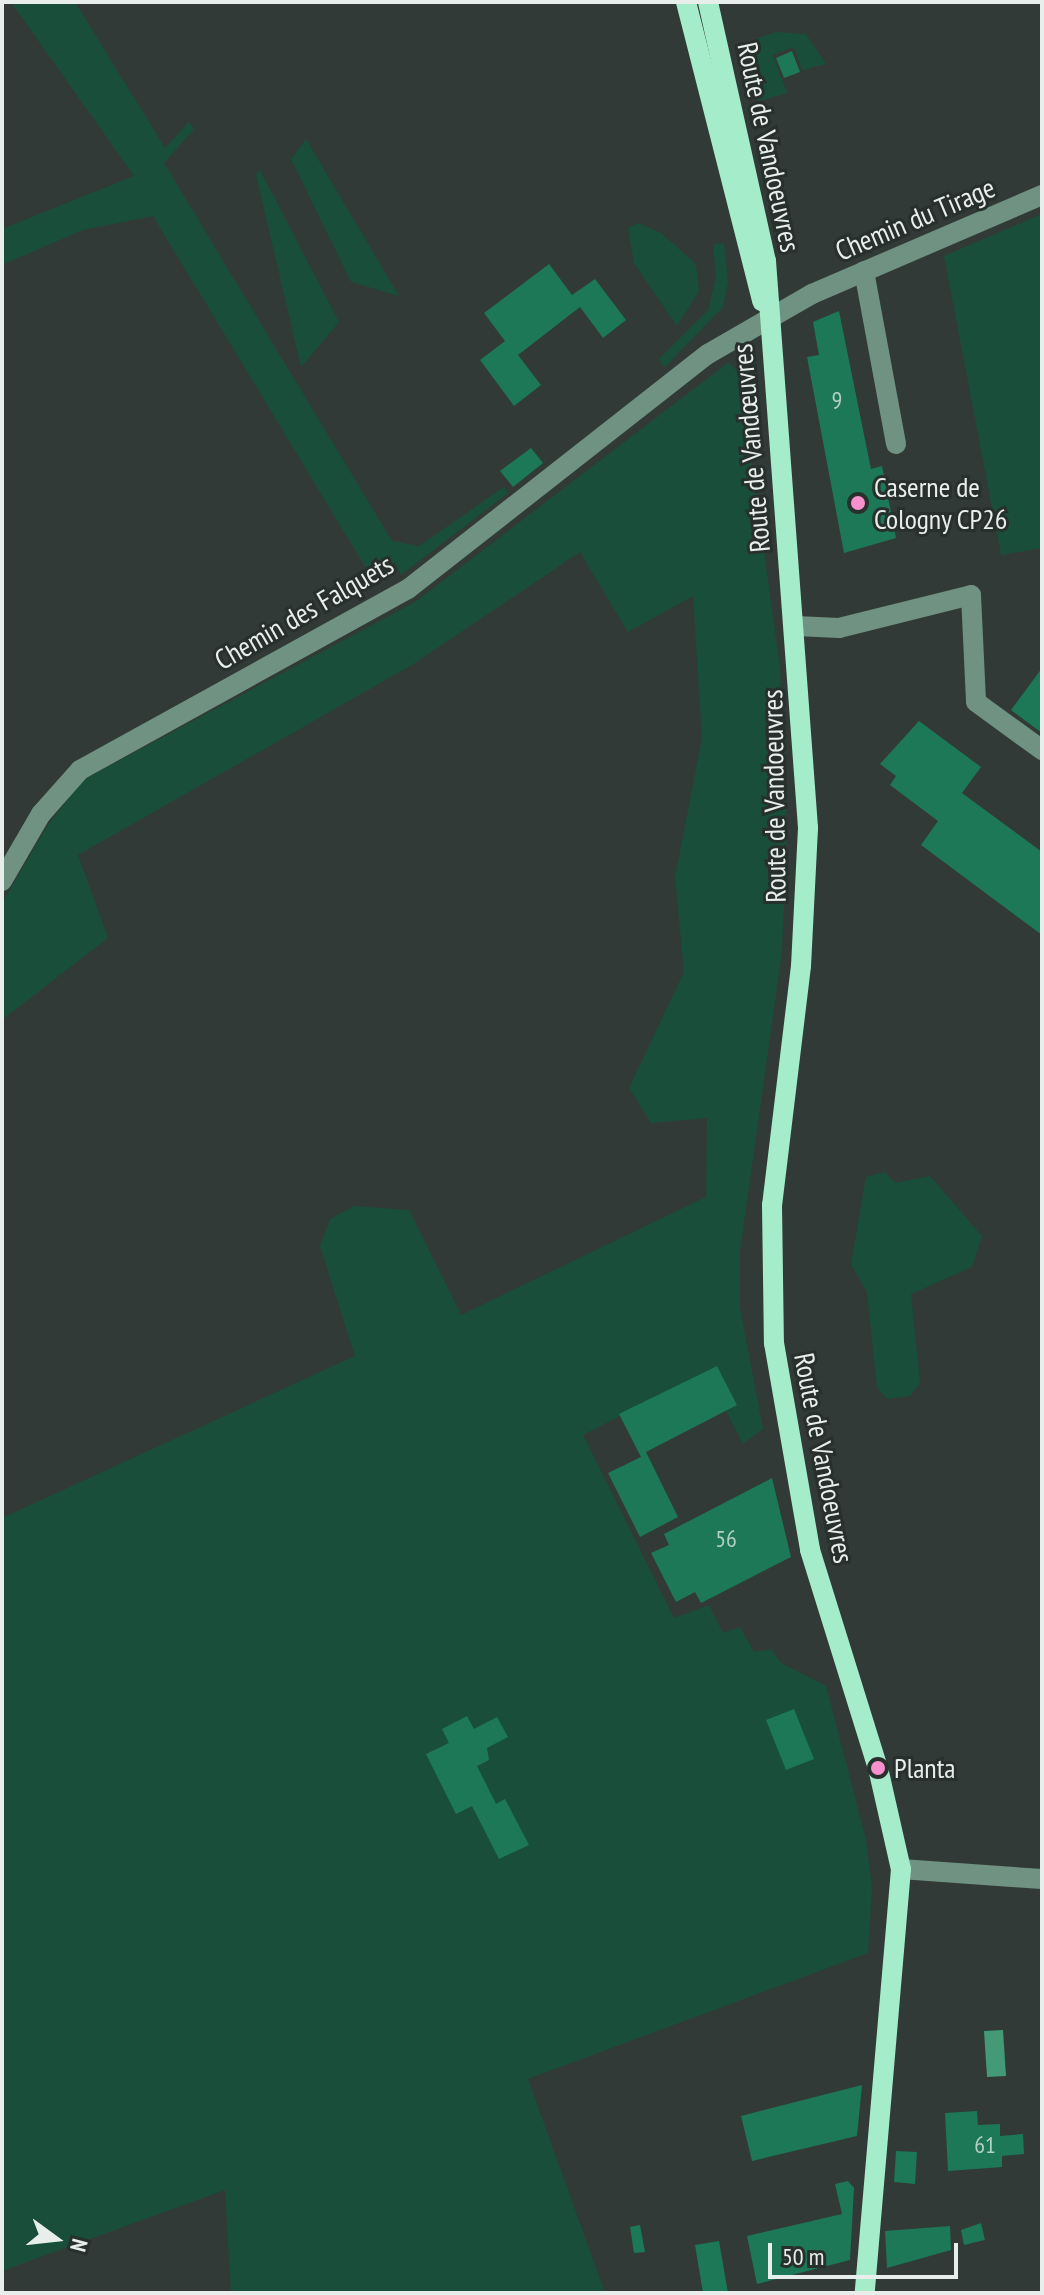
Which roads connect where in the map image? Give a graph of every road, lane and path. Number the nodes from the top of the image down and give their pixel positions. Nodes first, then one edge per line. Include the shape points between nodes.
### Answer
1 (686, 2) edge
2 (708, 2) edge
3 (730, 121) junction
4 (1042, 195) edge
5 (864, 271) junction
6 (767, 316) junction
7 (896, 444) dead end
8 (791, 574) joint
9 (796, 626) junction
10 (1042, 750) edge
11 (2, 881) edge
12 (901, 1869) junction
13 (1042, 1879) edge
14 (865, 2293) edge

1 - 3 main road, Route de Vandoeuvres
2 - 3 main road, Route de Vandoeuvres
3 - 6 main road, Route de Vandoeuvres via 766,261
4 - 5 street, Chemin du Tirage
5 - 6 street, Chemin du Tirage
5 - 7 street
6 - 8 main road, Route de Vandœuvres
6 - 11 street, Chemin des Falquets via 708,354 408,589 80,770 41,814
8 - 9 main road, Route de Vandoeuvres
9 - 10 street via 839,628 971,595 976,702
9 - 12 main road, Route de Vandoeuvres via 808,828 801,966 772,1205 774,1343 785,1434 810,1550 882,1781
12 - 13 street
12 - 14 main road, Route de Vandoeuvres

